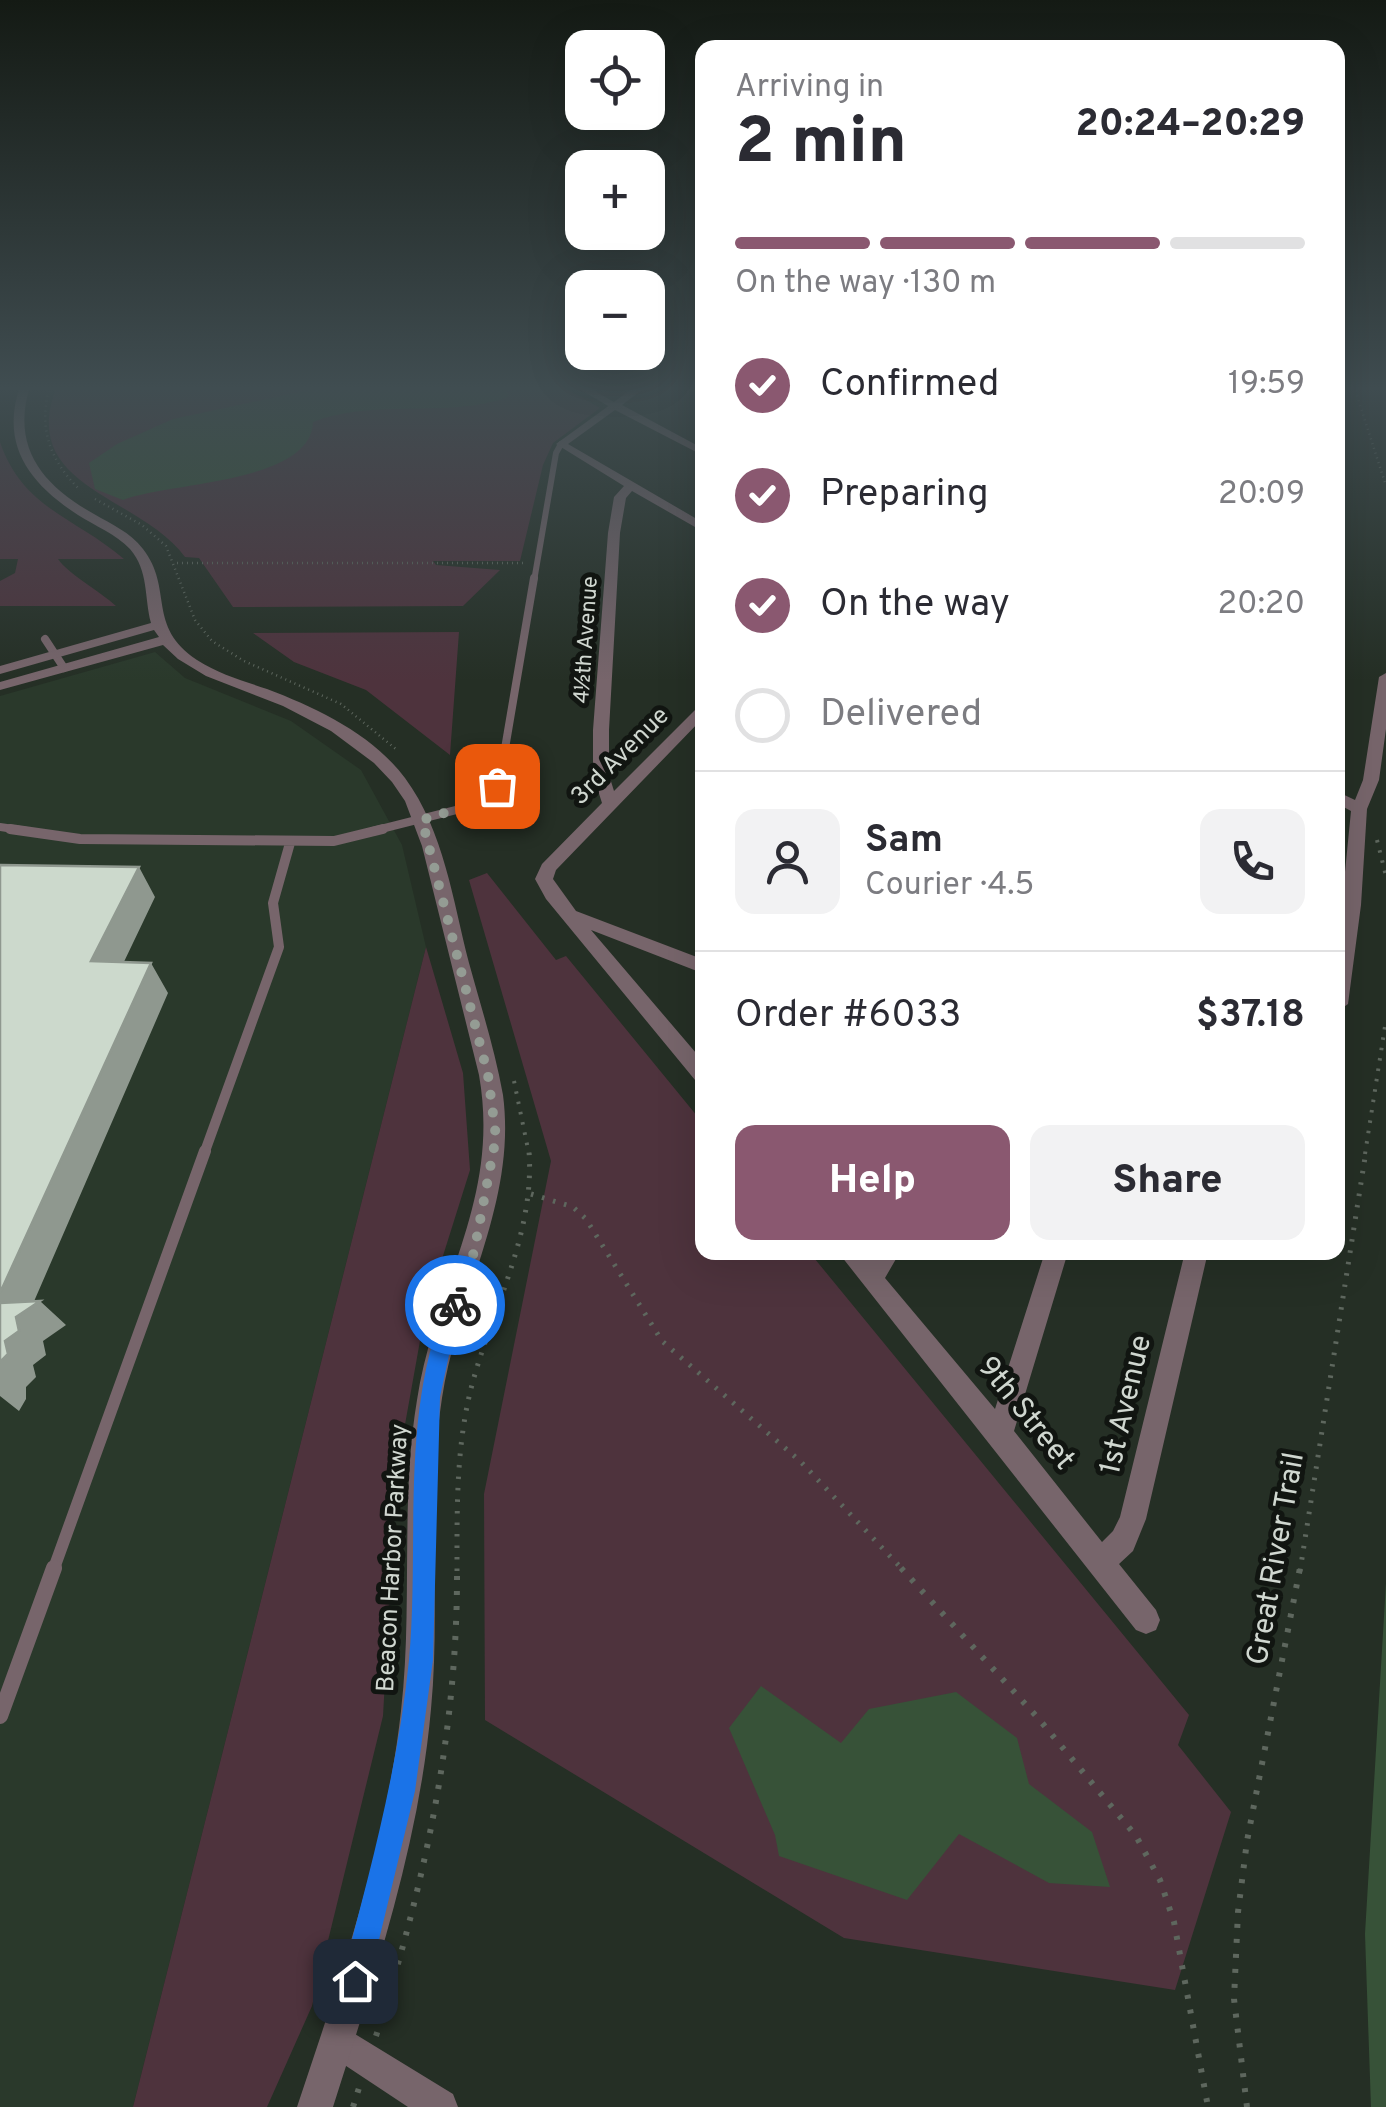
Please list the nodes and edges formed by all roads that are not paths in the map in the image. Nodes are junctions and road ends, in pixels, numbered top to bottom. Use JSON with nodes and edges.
{"nodes":[{"id":1,"x":44,"y":484,"type":"edge"},
{"id":2,"x":553,"y":484,"type":"edge"},
{"id":3,"x":631,"y":484,"type":"joint"},
{"id":4,"x":695,"y":508,"type":"edge"},
{"id":5,"x":684,"y":514,"type":"junction"},
{"id":6,"x":695,"y":522,"type":"edge"},
{"id":7,"x":160,"y":633,"type":"junction"},
{"id":8,"x":45,"y":639,"type":"dead end"},
{"id":9,"x":60,"y":661,"type":"junction"},
{"id":10,"x":0,"y":670,"type":"edge"},
{"id":11,"x":1386,"y":677,"type":"edge"},
{"id":12,"x":0,"y":686,"type":"edge"},
{"id":13,"x":695,"y":719,"type":"edge"},
{"id":14,"x":1345,"y":801,"type":"edge"},
{"id":15,"x":610,"y":802,"type":"junction"},
{"id":16,"x":1359,"y":808,"type":"junction"},
{"id":17,"x":422,"y":820,"type":"junction"},
{"id":18,"x":0,"y":826,"type":"edge"},
{"id":19,"x":290,"y":843,"type":"junction"},
{"id":20,"x":571,"y":914,"type":"junction"},
{"id":21,"x":1345,"y":954,"type":"edge"},
{"id":22,"x":695,"y":963,"type":"edge"},
{"id":23,"x":695,"y":1065,"type":"edge"},
{"id":24,"x":856,"y":1260,"type":"edge"},
{"id":25,"x":884,"y":1260,"type":"edge"},
{"id":26,"x":1054,"y":1260,"type":"edge"},
{"id":27,"x":1194,"y":1260,"type":"edge"},
{"id":28,"x":871,"y":1279,"type":"junction"},
{"id":29,"x":1000,"y":1434,"type":"junction"},
{"id":30,"x":1101,"y":1562,"type":"junction"},
{"id":31,"x":1146,"y":1620,"type":"dead end"},
{"id":32,"x":0,"y":1716,"type":"edge"},
{"id":33,"x":337,"y":2040,"type":"junction"},
{"id":34,"x":315,"y":2107,"type":"edge"},
{"id":35,"x":440,"y":2107,"type":"edge"}],
"edges":[{"from":1,"to":7,"type":"street"},
{"from":2,"to":17,"type":"lane"},
{"from":3,"to":5,"type":"street"},
{"from":3,"to":15,"type":"street","name":"4½th Avenue"},
{"from":4,"to":5,"type":"street"},
{"from":5,"to":6,"type":"street"},
{"from":7,"to":9,"type":"street"},
{"from":7,"to":17,"type":"street","name":"Beacon Harbor Parkway"},
{"from":8,"to":9,"type":"lane"},
{"from":9,"to":10,"type":"street"},
{"from":9,"to":12,"type":"street"},
{"from":11,"to":16,"type":"street"},
{"from":13,"to":15,"type":"street","name":"3rd Avenue"},
{"from":14,"to":16,"type":"street"},
{"from":15,"to":20,"type":"street","name":"3rd Avenue"},
{"from":16,"to":21,"type":"street"},
{"from":17,"to":19,"type":"lane"},
{"from":17,"to":33,"type":"street","name":"Beacon Harbor Parkway"},
{"from":18,"to":19,"type":"lane"},
{"from":19,"to":32,"type":"lane"},
{"from":20,"to":22,"type":"street"},
{"from":20,"to":23,"type":"street"},
{"from":24,"to":28,"type":"street","name":"9th Street"},
{"from":25,"to":28,"type":"street"},
{"from":26,"to":29,"type":"street"},
{"from":27,"to":30,"type":"street","name":"1st Avenue"},
{"from":28,"to":29,"type":"street","name":"9th Street"},
{"from":29,"to":30,"type":"street","name":"9th Street"},
{"from":30,"to":31,"type":"street","name":"9th Street"},
{"from":33,"to":34,"type":"street","name":"Beacon Harbor Parkway"},
{"from":33,"to":35,"type":"street"}]}
